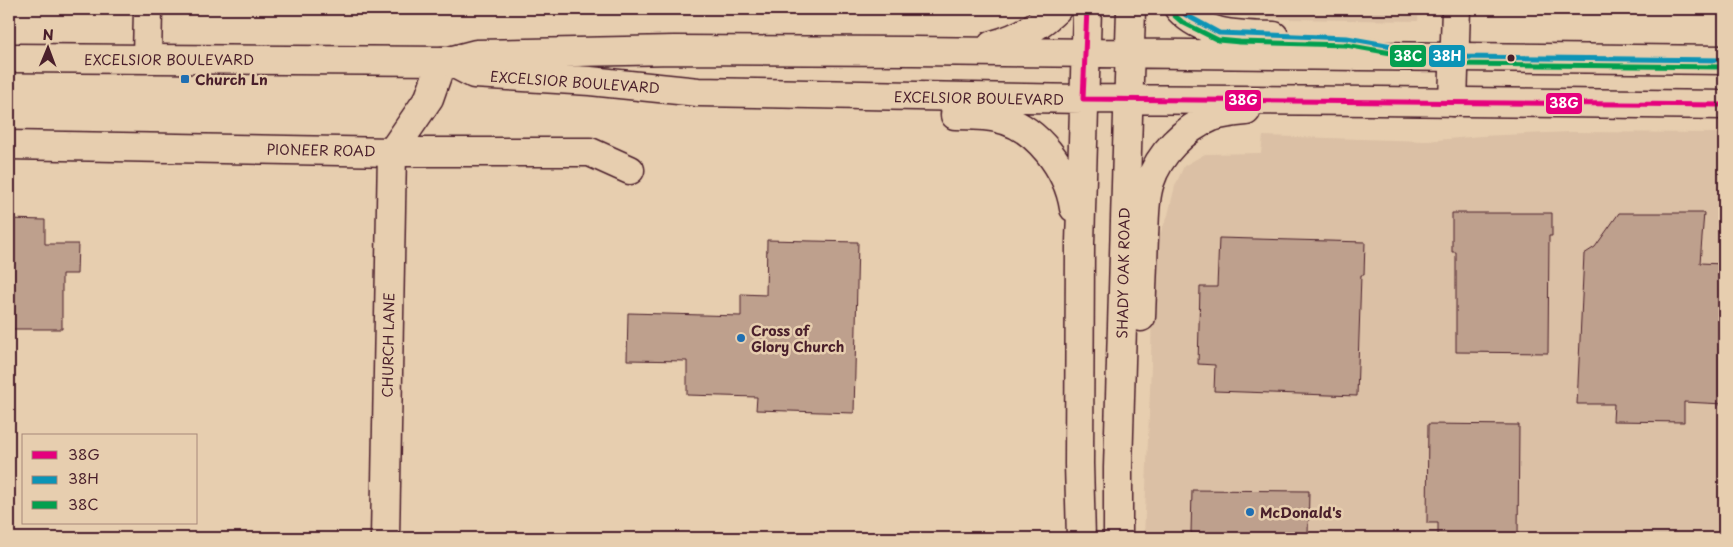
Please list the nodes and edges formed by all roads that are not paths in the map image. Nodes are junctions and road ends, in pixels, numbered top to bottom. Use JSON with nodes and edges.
{"nodes":[{"id":1,"x":148,"y":9,"type":"edge"},
{"id":2,"x":1057,"y":9,"type":"edge"},
{"id":3,"x":1086,"y":9,"type":"edge"},
{"id":4,"x":1131,"y":9,"type":"edge"},
{"id":5,"x":1179,"y":9,"type":"edge"},
{"id":6,"x":1456,"y":9,"type":"edge"},
{"id":7,"x":958,"y":51,"type":"junction"},
{"id":8,"x":1086,"y":52,"type":"junction"},
{"id":9,"x":1129,"y":53,"type":"junction"},
{"id":10,"x":1454,"y":57,"type":"junction"},
{"id":11,"x":9,"y":58,"type":"edge"},
{"id":12,"x":147,"y":58,"type":"junction"},
{"id":13,"x":1724,"y":60,"type":"edge"},
{"id":14,"x":445,"y":61,"type":"junction"},
{"id":15,"x":698,"y":92,"type":"junction"},
{"id":16,"x":1083,"y":99,"type":"junction"},
{"id":17,"x":1127,"y":99,"type":"junction"},
{"id":18,"x":1378,"y":100,"type":"junction"},
{"id":19,"x":1453,"y":102,"type":"junction"},
{"id":20,"x":1724,"y":105,"type":"edge"},
{"id":21,"x":9,"y":144,"type":"edge"},
{"id":22,"x":392,"y":152,"type":"junction"},
{"id":23,"x":630,"y":170,"type":"dead end"},
{"id":24,"x":1080,"y":243,"type":"junction"},
{"id":25,"x":1120,"y":402,"type":"junction"},
{"id":26,"x":384,"y":538,"type":"edge"},
{"id":27,"x":1081,"y":538,"type":"edge"},
{"id":28,"x":1118,"y":538,"type":"edge"}],
"edges":[{"from":1,"to":12,"type":"main road"},
{"from":2,"to":7,"type":"main road"},
{"from":3,"to":8,"type":"main road"},
{"from":4,"to":9,"type":"main road","name":"SHADY OAK ROAD"},
{"from":5,"to":10,"type":"main road"},
{"from":6,"to":10,"type":"main road"},
{"from":7,"to":8,"type":"main road","name":"EXCELSIOR BOULEVARD"},
{"from":7,"to":14,"type":"main road","name":"EXCELSIOR BOULEVARD"},
{"from":8,"to":9,"type":"main road","name":"EXCELSIOR BOULEVARD"},
{"from":8,"to":16,"type":"main road"},
{"from":9,"to":10,"type":"main road","name":"EXCELSIOR BOULEVARD"},
{"from":9,"to":17,"type":"main road","name":"SHADY OAK ROAD"},
{"from":10,"to":13,"type":"main road","name":"EXCELSIOR BOULEVARD"},
{"from":10,"to":19,"type":"main road"},
{"from":11,"to":12,"type":"main road","name":"EXCELSIOR BOULEVARD"},
{"from":12,"to":14,"type":"main road","name":"EXCELSIOR BOULEVARD"},
{"from":14,"to":15,"type":"main road","name":"EXCELSIOR BOULEVARD"},
{"from":14,"to":22,"type":"main road"},
{"from":15,"to":16,"type":"main road","name":"EXCELSIOR BOULEVARD"},
{"from":15,"to":24,"type":"main road"},
{"from":16,"to":17,"type":"main road","name":"EXCELSIOR BOULEVARD"},
{"from":16,"to":24,"type":"main road"},
{"from":17,"to":18,"type":"main road","name":"EXCELSIOR BOULEVARD"},
{"from":17,"to":25,"type":"main road","name":"SHADY OAK ROAD"},
{"from":18,"to":19,"type":"main road","name":"EXCELSIOR BOULEVARD"},
{"from":18,"to":25,"type":"main road"},
{"from":19,"to":20,"type":"main road","name":"EXCELSIOR BOULEVARD"},
{"from":21,"to":22,"type":"main road","name":"PIONEER ROAD"},
{"from":22,"to":23,"type":"main road","name":"PIONEER ROAD"},
{"from":22,"to":26,"type":"main road","name":"CHURCH LANE"},
{"from":24,"to":27,"type":"main road"},
{"from":25,"to":28,"type":"main road","name":"SHADY OAK ROAD"}]}
